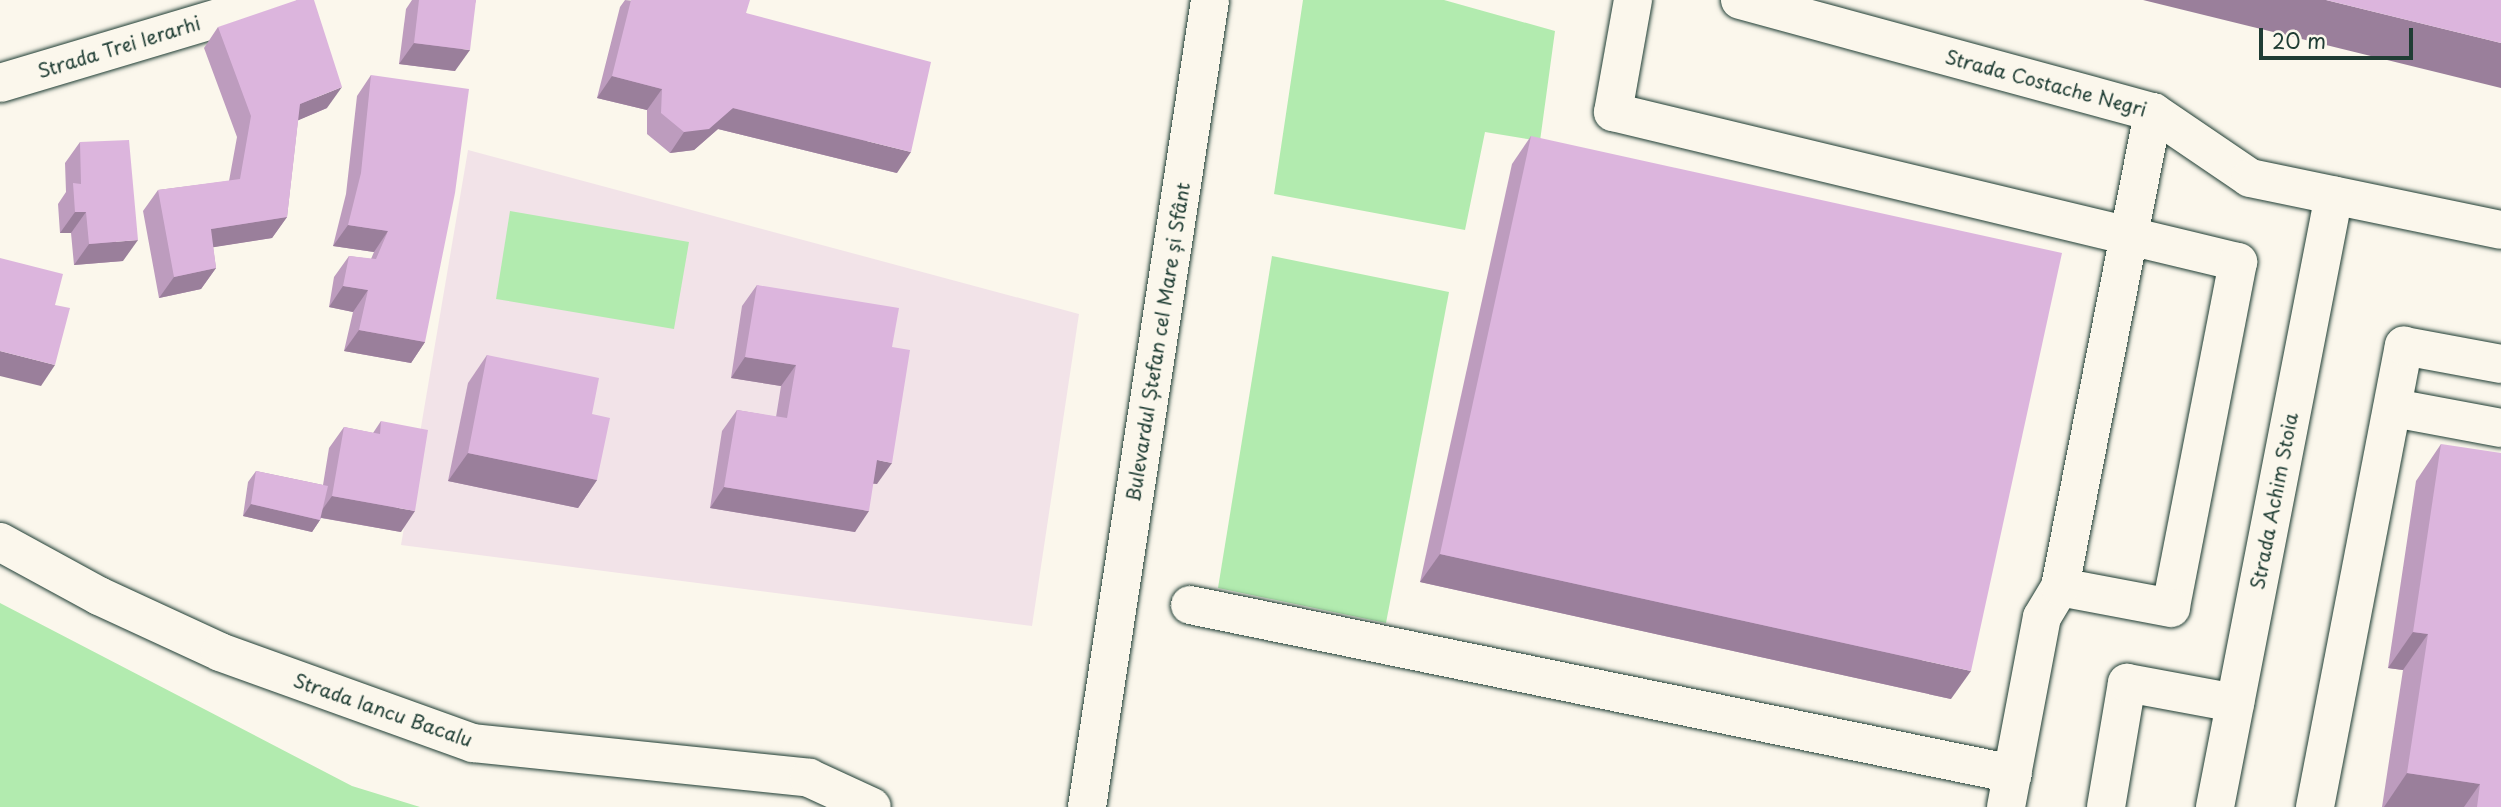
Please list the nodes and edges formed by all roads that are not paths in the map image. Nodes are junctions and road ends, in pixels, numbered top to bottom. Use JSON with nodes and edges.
{"nodes":[{"id":1,"x":278,"y":0,"type":"edge"},
{"id":2,"x":1210,"y":0,"type":"edge"},
{"id":3,"x":1633,"y":0,"type":"edge"},
{"id":4,"x":1740,"y":0,"type":"edge"},
{"id":5,"x":0,"y":83,"type":"edge"},
{"id":6,"x":2153,"y":112,"type":"junction"},
{"id":7,"x":2334,"y":195,"type":"junction"},
{"id":8,"x":2501,"y":230,"type":"edge"},
{"id":9,"x":2126,"y":238,"type":"junction"},
{"id":10,"x":2501,"y":364,"type":"edge"},
{"id":11,"x":2395,"y":408,"type":"junction"},
{"id":12,"x":2501,"y":428,"type":"edge"},
{"id":13,"x":0,"y":542,"type":"edge"},
{"id":14,"x":2060,"y":587,"type":"junction"},
{"id":15,"x":1189,"y":605,"type":"dead end"},
{"id":16,"x":2235,"y":703,"type":"junction"},
{"id":17,"x":2009,"y":791,"type":"edge"},
{"id":18,"x":872,"y":807,"type":"edge"},
{"id":19,"x":1087,"y":807,"type":"edge"},
{"id":20,"x":2106,"y":807,"type":"edge"},
{"id":21,"x":2215,"y":807,"type":"edge"},
{"id":22,"x":2315,"y":807,"type":"edge"}],
"edges":[{"from":1,"to":5,"type":"street","name":"Strada Trei Ierarhi"},
{"from":2,"to":19,"type":"street","name":"Bulevardul Ștefan cel Mare și Sfânt"},
{"from":3,"to":9,"type":"street"},
{"from":4,"to":6,"type":"street","name":"Strada Costache Negri"},
{"from":6,"to":7,"type":"street","name":"Strada Costache Negri"},
{"from":6,"to":9,"type":"street"},
{"from":7,"to":8,"type":"street","name":"Strada Costache Negri"},
{"from":7,"to":16,"type":"street","name":"Strada Achim Stoia"},
{"from":9,"to":14,"type":"street"},
{"from":9,"to":14,"type":"street"},
{"from":10,"to":11,"type":"street"},
{"from":11,"to":12,"type":"street"},
{"from":11,"to":22,"type":"street"},
{"from":13,"to":18,"type":"street","name":"Strada Iancu Bacalu"},
{"from":14,"to":17,"type":"street"},
{"from":15,"to":17,"type":"street"},
{"from":16,"to":20,"type":"street"},
{"from":16,"to":21,"type":"street","name":"Strada Achim Stoia"}]}
